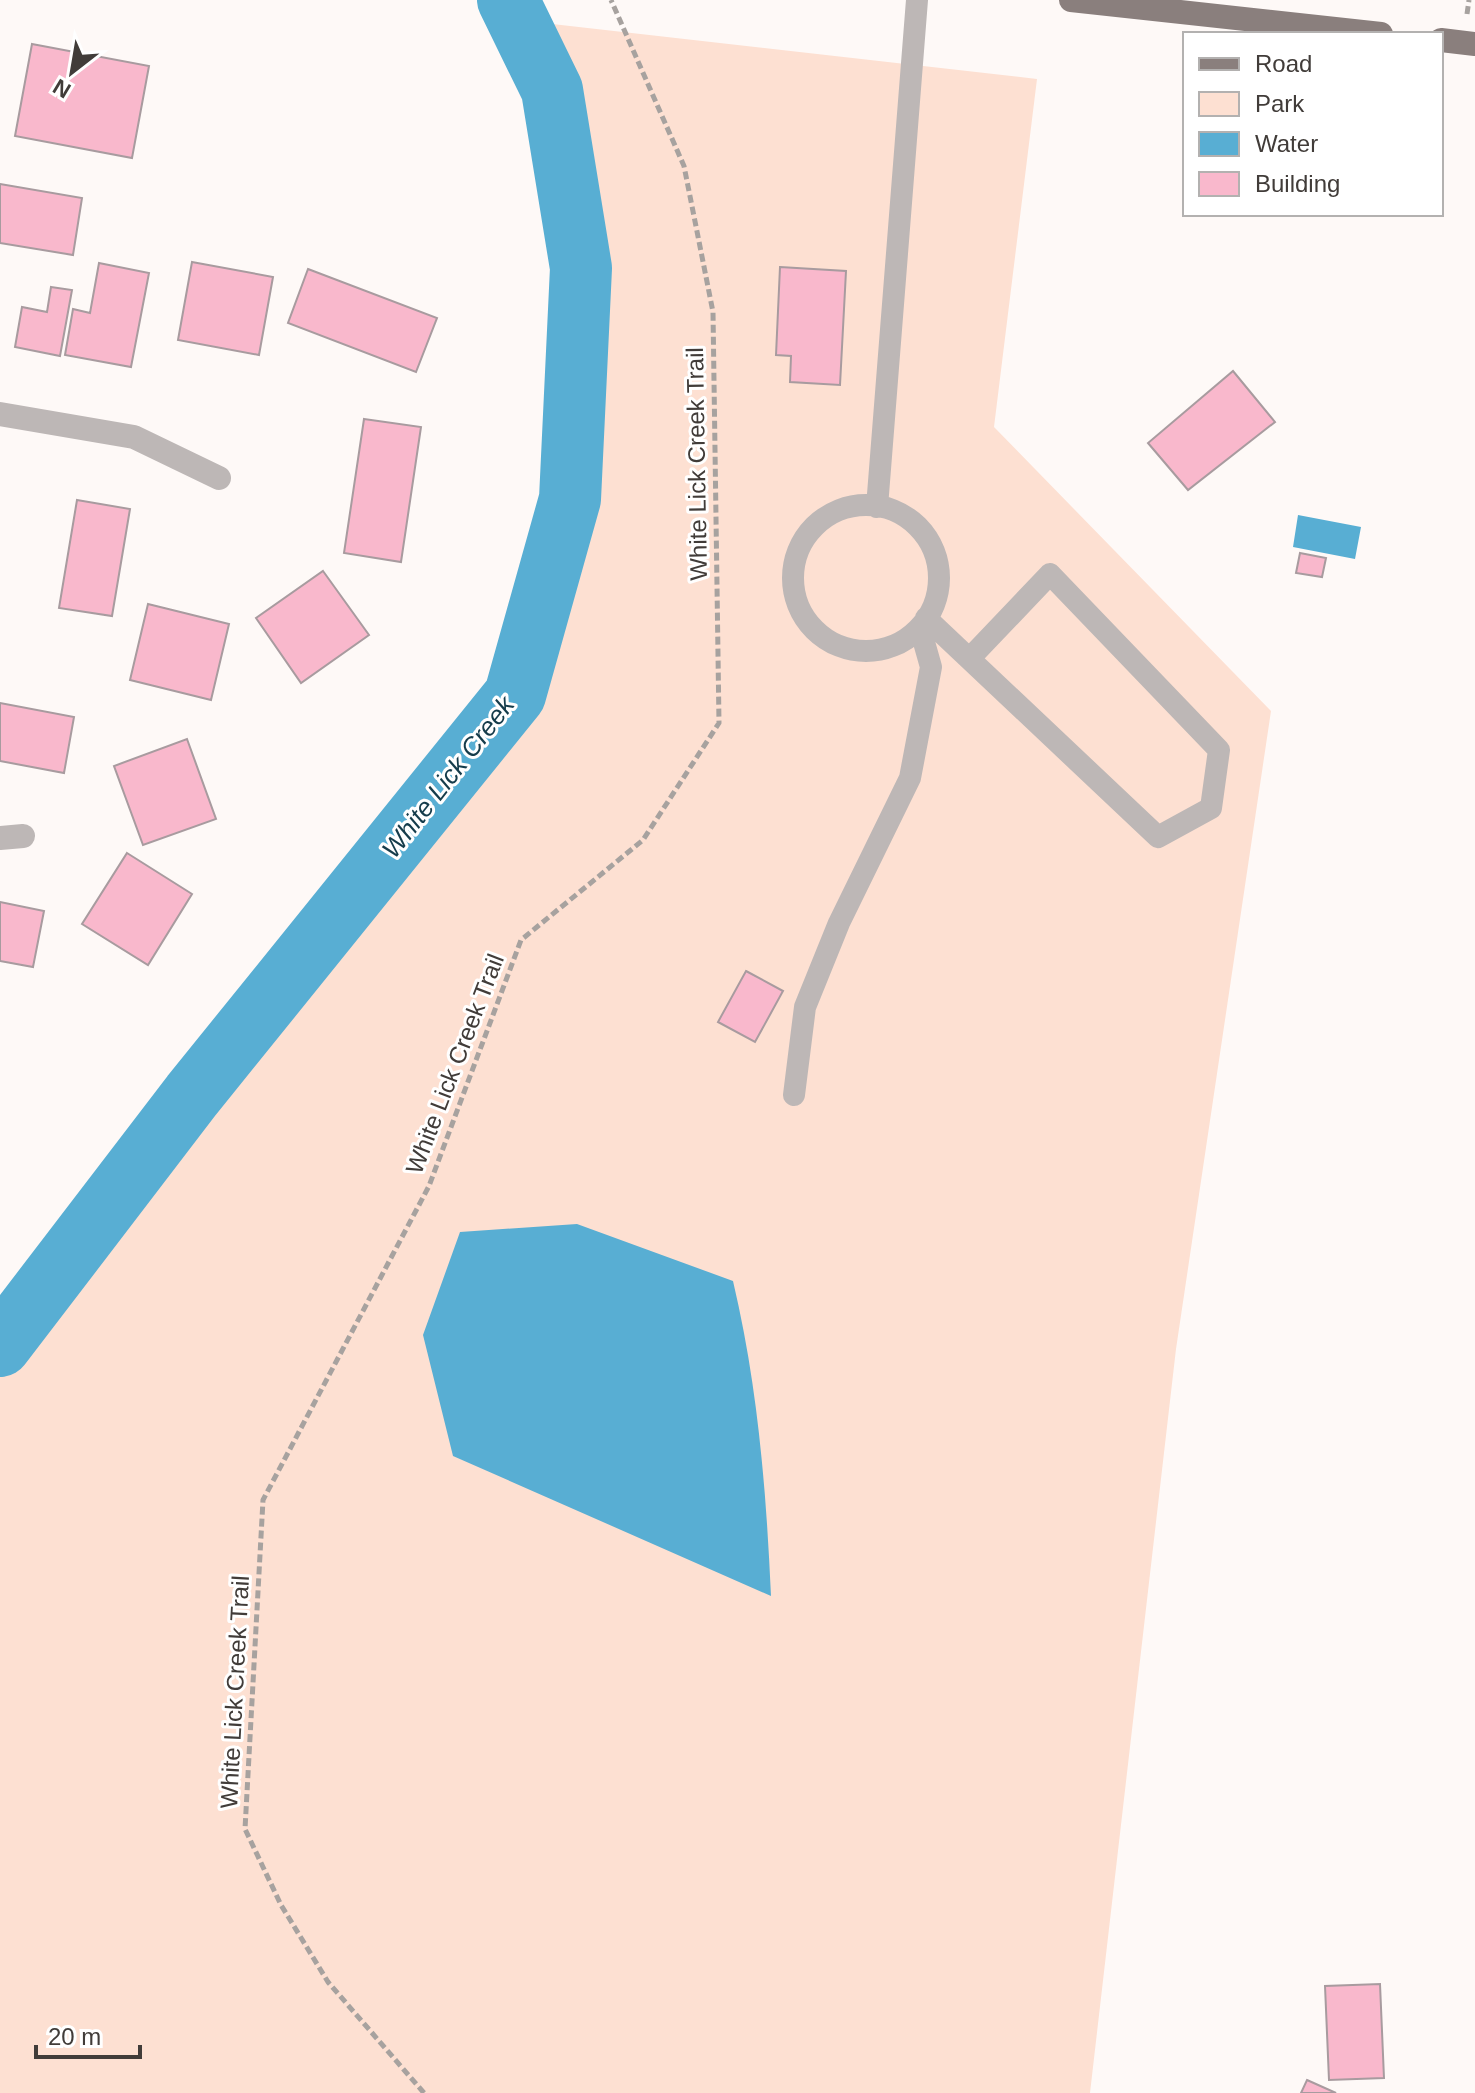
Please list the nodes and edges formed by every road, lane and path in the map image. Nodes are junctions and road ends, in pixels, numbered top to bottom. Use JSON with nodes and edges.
{"nodes":[{"id":1,"x":611,"y":0,"type":"edge"},
{"id":2,"x":917,"y":0,"type":"edge"},
{"id":3,"x":1071,"y":0,"type":"edge"},
{"id":4,"x":1363,"y":32,"type":"edge"},
{"id":5,"x":1443,"y":40,"type":"edge"},
{"id":6,"x":1475,"y":44,"type":"edge"},
{"id":7,"x":0,"y":414,"type":"edge"},
{"id":8,"x":219,"y":478,"type":"dead end"},
{"id":9,"x":877,"y":507,"type":"junction"},
{"id":10,"x":923,"y":623,"type":"junction"},
{"id":11,"x":970,"y":658,"type":"junction"},
{"id":12,"x":794,"y":1095,"type":"dead end"},
{"id":13,"x":424,"y":2093,"type":"edge"}],
"edges":[{"from":1,"to":13,"type":"path","name":"White Lick Creek Trail"},
{"from":2,"to":9,"type":"lane"},
{"from":3,"to":4,"type":"main road"},
{"from":5,"to":6,"type":"main road"},
{"from":7,"to":8,"type":"street"},
{"from":9,"to":10,"type":"lane"},
{"from":9,"to":10,"type":"lane"},
{"from":10,"to":11,"type":"lane"},
{"from":10,"to":12,"type":"lane"},
{"from":11,"to":11,"type":"lane"}]}
